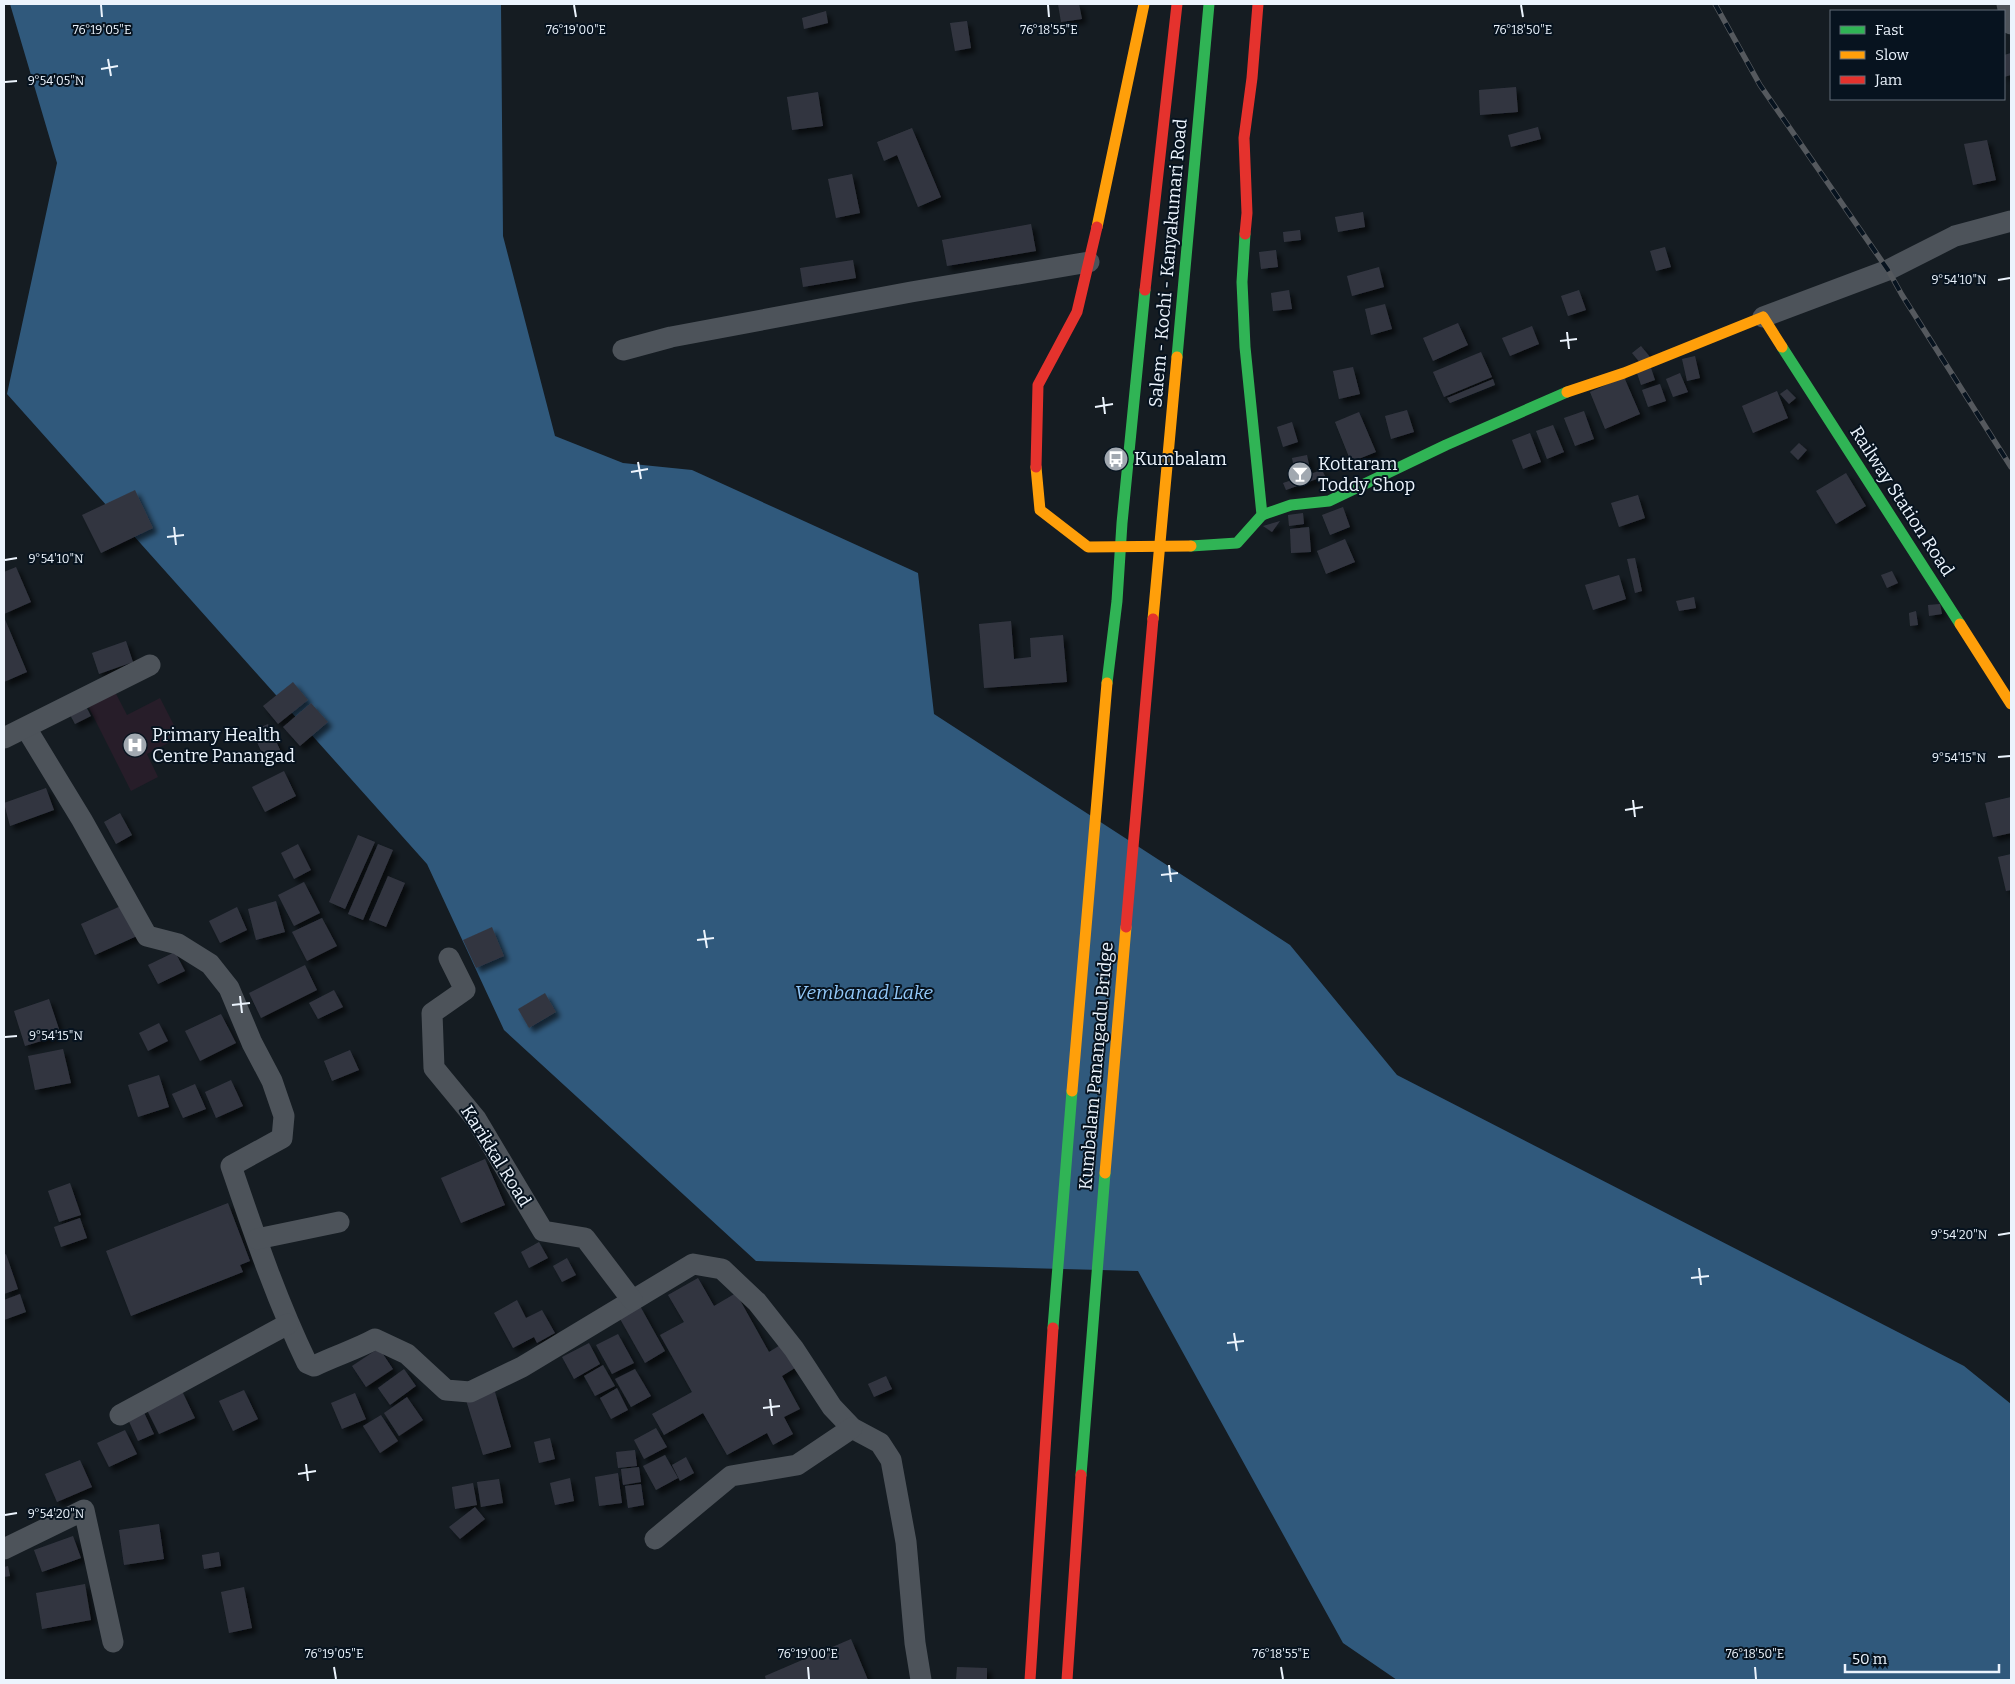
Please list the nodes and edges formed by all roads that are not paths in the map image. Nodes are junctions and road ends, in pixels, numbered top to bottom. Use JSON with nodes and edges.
{"nodes":[{"id":1,"x":1144,"y":4,"type":"edge"},
{"id":2,"x":1177,"y":4,"type":"edge"},
{"id":3,"x":1209,"y":4,"type":"edge"},
{"id":4,"x":1258,"y":4,"type":"edge"},
{"id":5,"x":2007,"y":4,"type":"edge"},
{"id":6,"x":2011,"y":24,"type":"edge"},
{"id":7,"x":2011,"y":221,"type":"edge"},
{"id":8,"x":1089,"y":262,"type":"junction"},
{"id":9,"x":1763,"y":317,"type":"junction"},
{"id":10,"x":623,"y":350,"type":"dead end"},
{"id":11,"x":1262,"y":515,"type":"junction"},
{"id":12,"x":150,"y":665,"type":"dead end"},
{"id":13,"x":2011,"y":704,"type":"edge"},
{"id":14,"x":1143,"y":716,"type":"joint"},
{"id":15,"x":1103,"y":717,"type":"joint"},
{"id":16,"x":26,"y":728,"type":"junction"},
{"id":17,"x":4,"y":738,"type":"edge"},
{"id":18,"x":449,"y":958,"type":"dead end"},
{"id":19,"x":339,"y":1222,"type":"dead end"},
{"id":20,"x":257,"y":1239,"type":"junction"},
{"id":21,"x":632,"y":1300,"type":"junction"},
{"id":22,"x":288,"y":1324,"type":"junction"},
{"id":23,"x":120,"y":1415,"type":"dead end"},
{"id":24,"x":852,"y":1428,"type":"junction"},
{"id":25,"x":655,"y":1539,"type":"dead end"},
{"id":26,"x":4,"y":1549,"type":"edge"},
{"id":27,"x":113,"y":1642,"type":"dead end"},
{"id":28,"x":921,"y":1680,"type":"edge"},
{"id":29,"x":1030,"y":1680,"type":"edge"},
{"id":30,"x":1067,"y":1680,"type":"edge"}],
"edges":[{"from":1,"to":8,"type":"main road"},
{"from":2,"to":15,"type":"main road","name":"Salem - Kochi - Kanyakumari Road"},
{"from":3,"to":14,"type":"main road","name":"Salem - Kochi - Kanyakumari Road"},
{"from":4,"to":11,"type":"main road"},
{"from":5,"to":6,"type":"street"},
{"from":7,"to":9,"type":"street"},
{"from":8,"to":10,"type":"street"},
{"from":8,"to":11,"type":"main road"},
{"from":9,"to":11,"type":"main road"},
{"from":9,"to":13,"type":"main road","name":"Railway Station Road"},
{"from":12,"to":16,"type":"street"},
{"from":14,"to":30,"type":"main road","name":"Kumbalam Panangadu Bridge"},
{"from":15,"to":29,"type":"main road","name":"Kumbalam Panangadu Bridge"},
{"from":16,"to":17,"type":"street"},
{"from":16,"to":20,"type":"street"},
{"from":18,"to":21,"type":"street","name":"Karikkal Road"},
{"from":19,"to":20,"type":"street"},
{"from":20,"to":22,"type":"street"},
{"from":21,"to":22,"type":"street"},
{"from":21,"to":24,"type":"street"},
{"from":22,"to":23,"type":"street"},
{"from":24,"to":25,"type":"street"},
{"from":24,"to":28,"type":"street"},
{"from":26,"to":27,"type":"street"}]}
